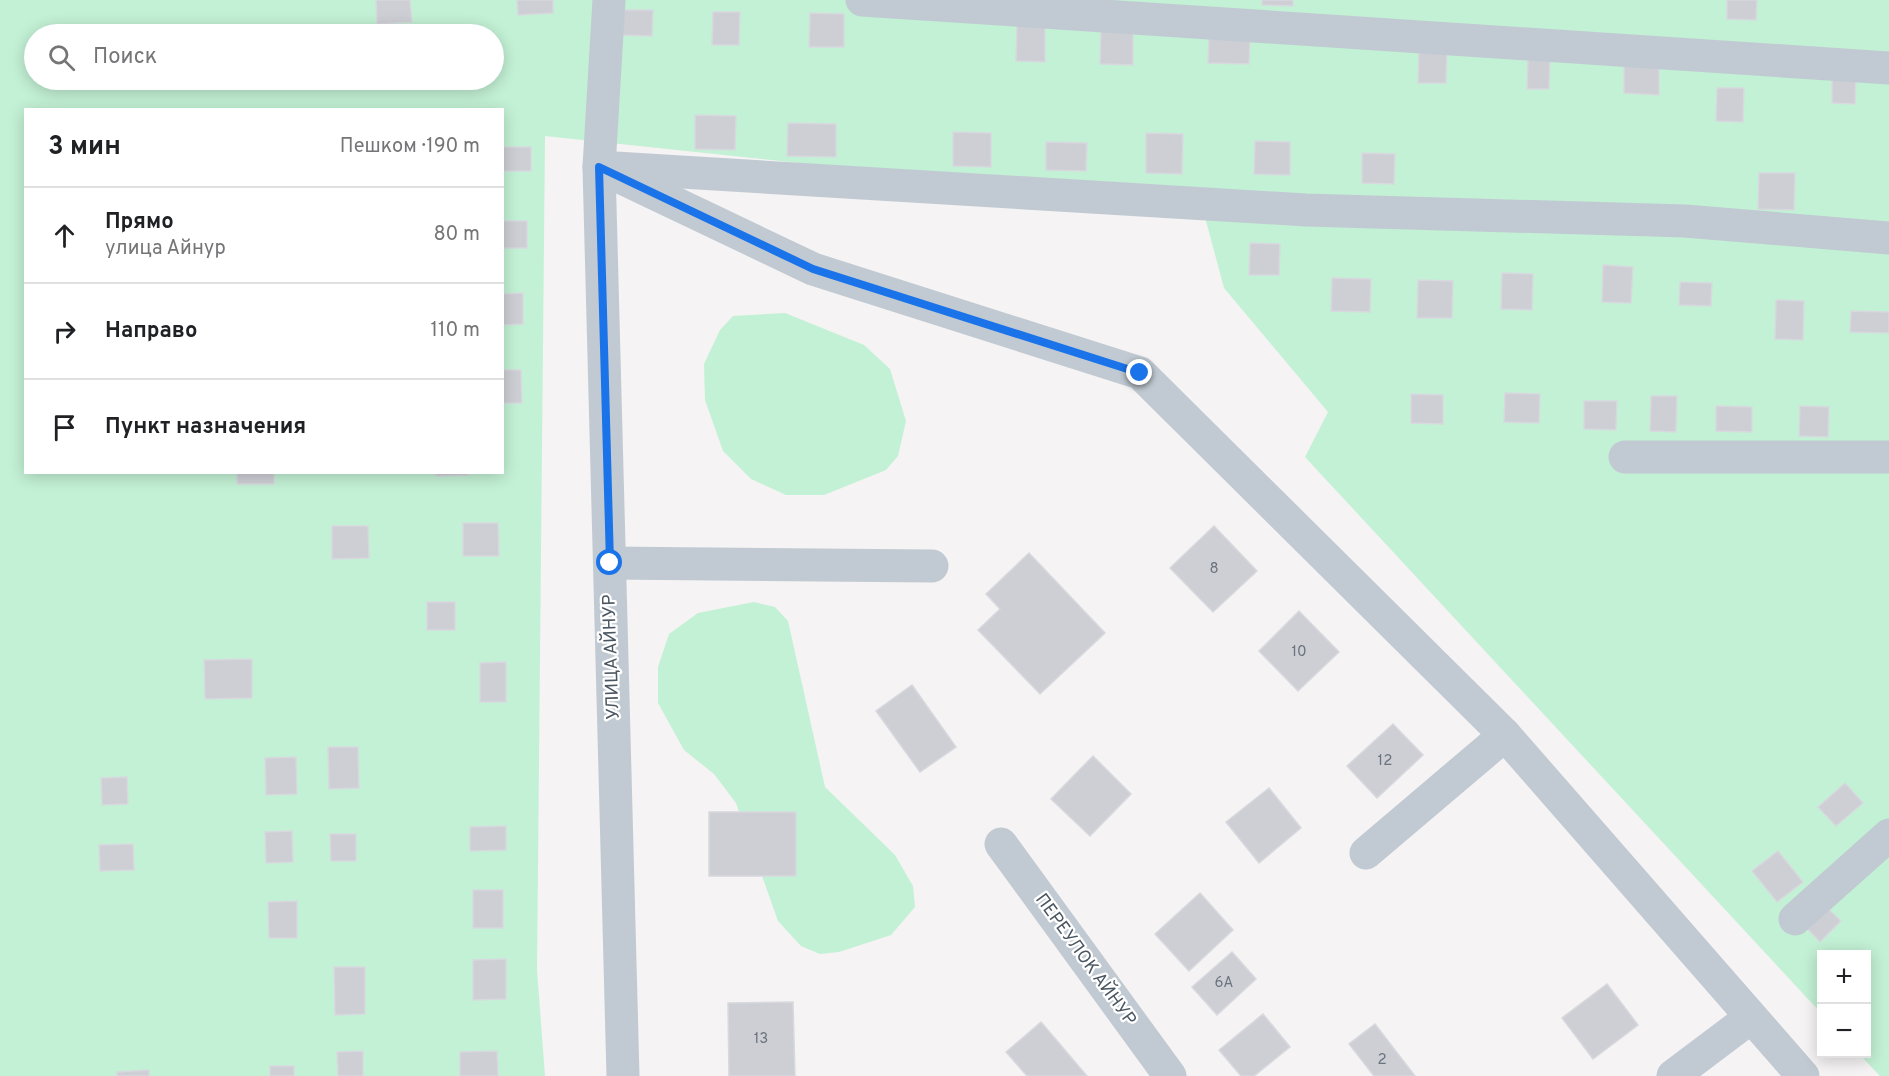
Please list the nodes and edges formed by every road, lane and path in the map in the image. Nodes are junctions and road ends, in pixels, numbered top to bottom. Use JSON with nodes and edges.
{"nodes":[{"id":1,"x":609,"y":0,"type":"edge"},
{"id":2,"x":862,"y":0,"type":"edge"},
{"id":3,"x":1889,"y":68,"type":"edge"},
{"id":4,"x":599,"y":167,"type":"junction"},
{"id":5,"x":1889,"y":238,"type":"edge"},
{"id":6,"x":1625,"y":457,"type":"dead end"},
{"id":7,"x":1889,"y":457,"type":"edge"},
{"id":8,"x":610,"y":563,"type":"junction"},
{"id":9,"x":932,"y":566,"type":"dead end"},
{"id":10,"x":1505,"y":735,"type":"junction"},
{"id":11,"x":1889,"y":836,"type":"edge"},
{"id":12,"x":1001,"y":844,"type":"dead end"},
{"id":13,"x":1366,"y":853,"type":"dead end"},
{"id":14,"x":1795,"y":920,"type":"dead end"},
{"id":15,"x":1750,"y":1018,"type":"junction"},
{"id":16,"x":623,"y":1076,"type":"edge"},
{"id":17,"x":1170,"y":1076,"type":"edge"},
{"id":18,"x":1673,"y":1076,"type":"edge"},
{"id":19,"x":1803,"y":1076,"type":"edge"}],
"edges":[{"from":1,"to":4,"type":"street","name":"УЛИЦА АЙНУР"},
{"from":2,"to":3,"type":"street"},
{"from":4,"to":5,"type":"street"},
{"from":4,"to":8,"type":"street","name":"УЛИЦА АЙНУР"},
{"from":4,"to":10,"type":"street"},
{"from":6,"to":7,"type":"street"},
{"from":8,"to":9,"type":"street"},
{"from":8,"to":16,"type":"street","name":"УЛИЦА АЙНУР"},
{"from":10,"to":13,"type":"street"},
{"from":10,"to":15,"type":"street"},
{"from":11,"to":14,"type":"street"},
{"from":12,"to":17,"type":"street","name":"ПЕРЕУЛОК АЙНУР"},
{"from":15,"to":18,"type":"street"},
{"from":15,"to":19,"type":"street"}]}
